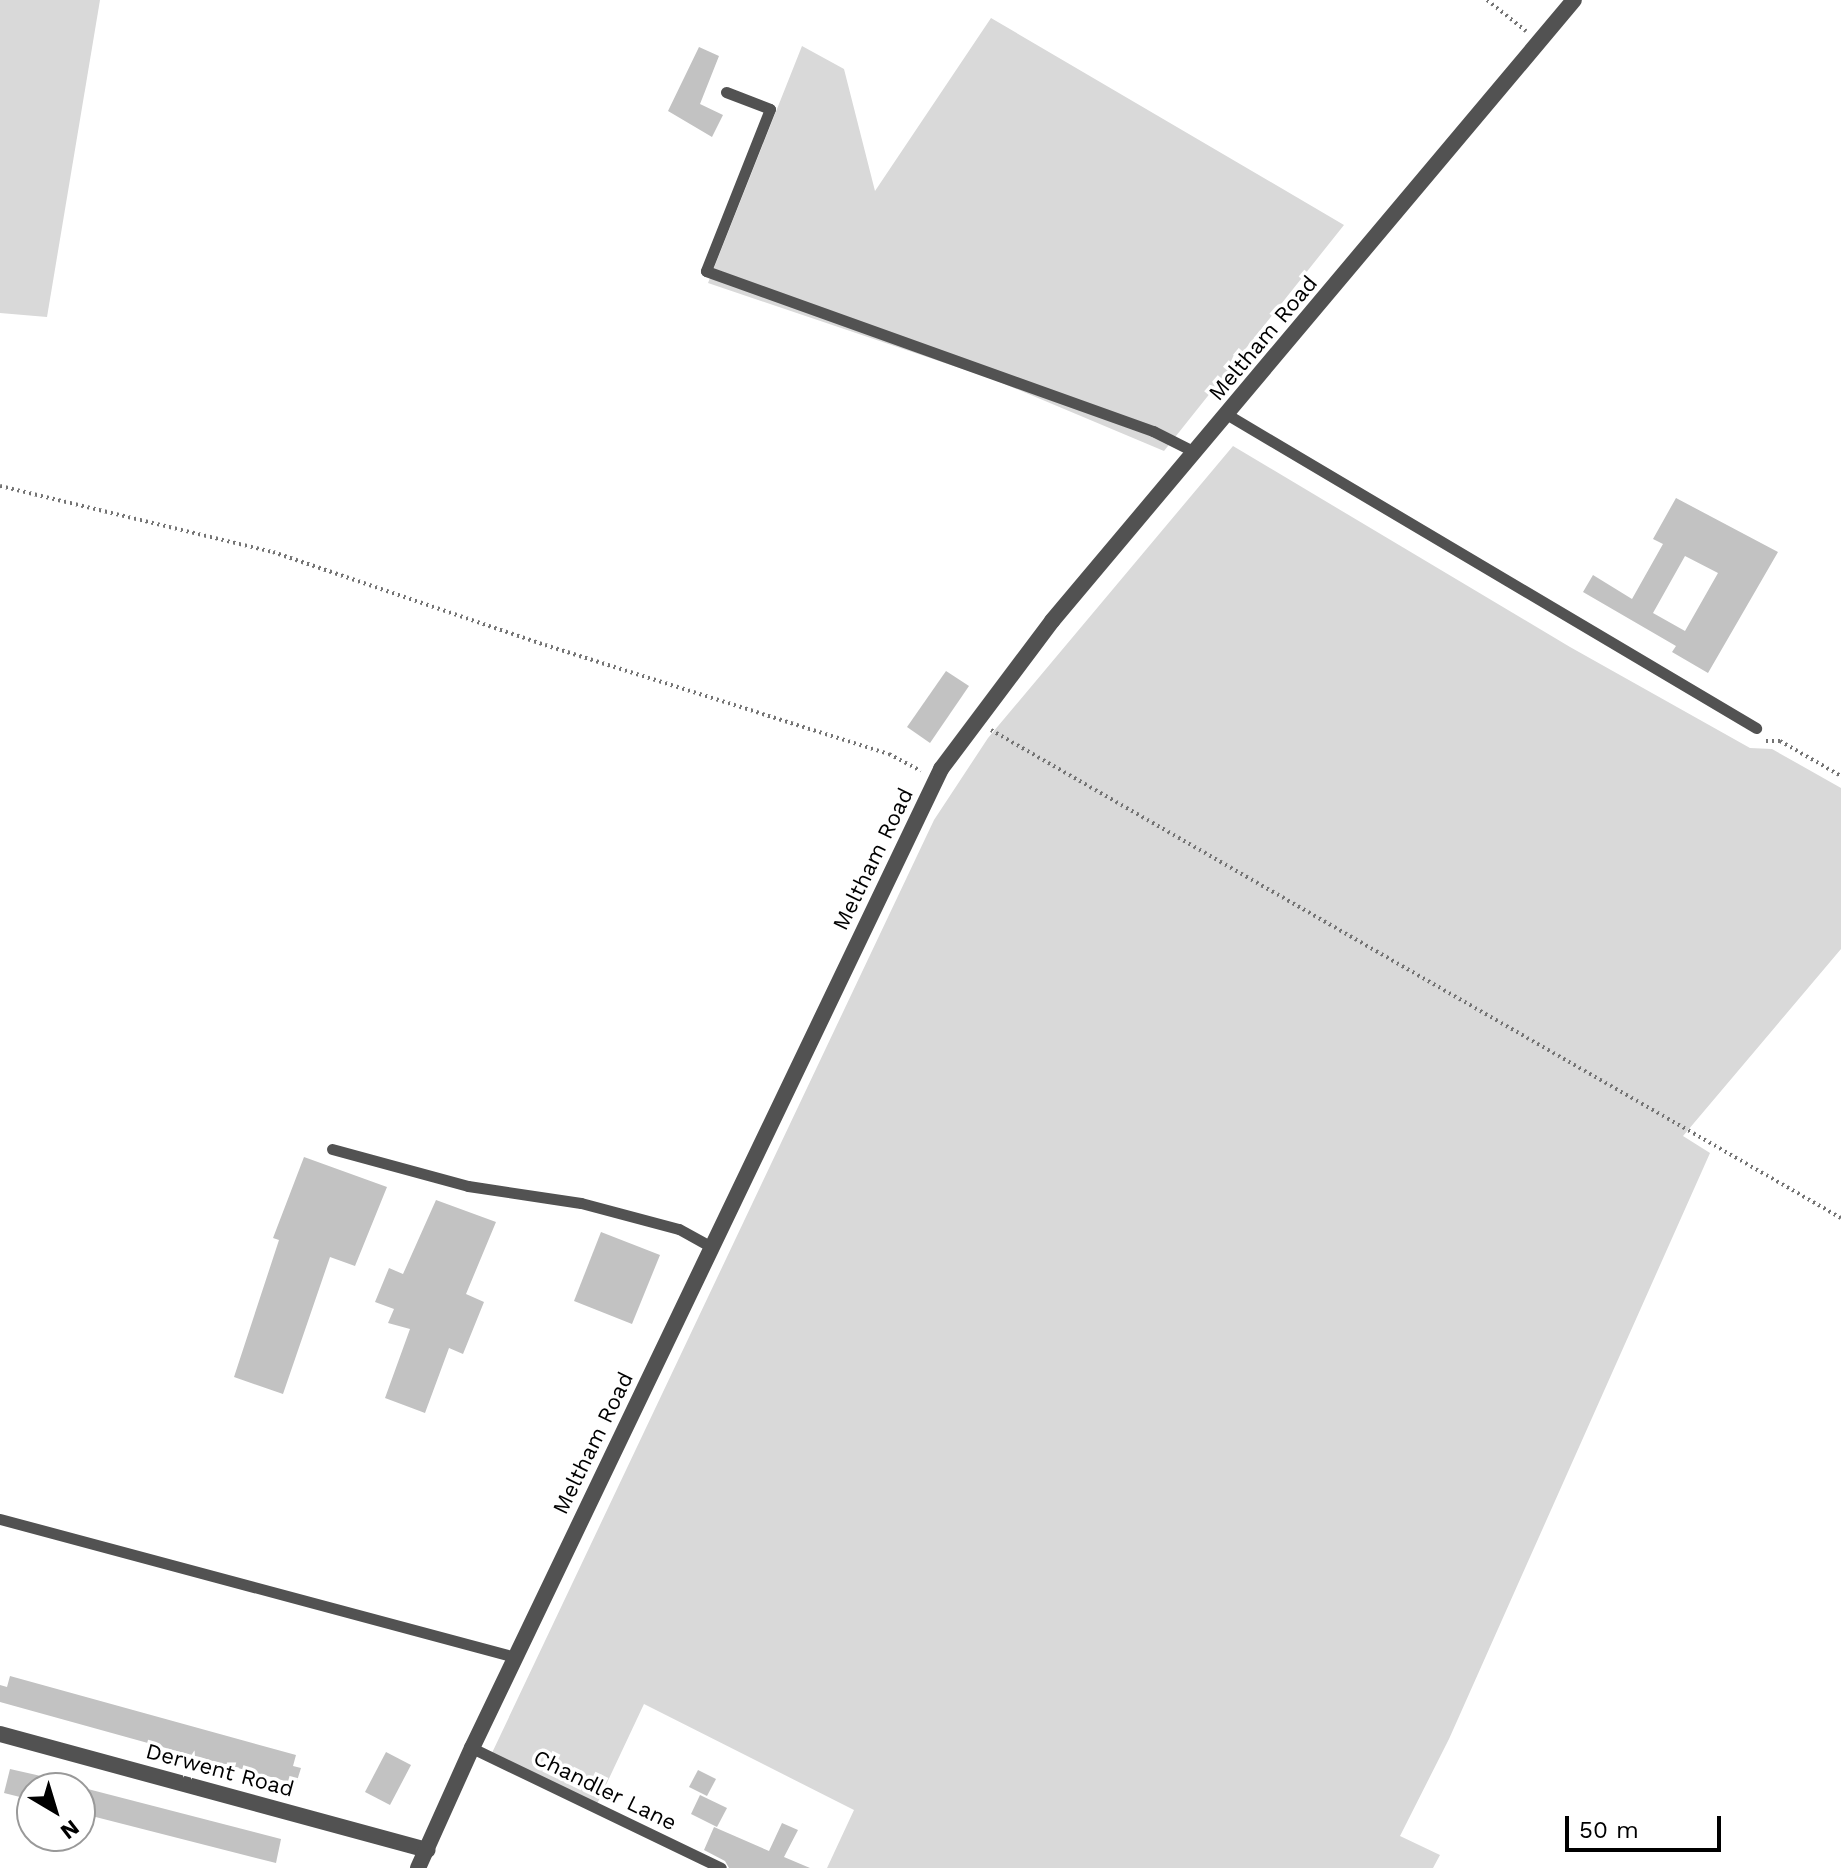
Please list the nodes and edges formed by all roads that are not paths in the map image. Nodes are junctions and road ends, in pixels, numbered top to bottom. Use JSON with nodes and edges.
{"nodes":[{"id":1,"x":1574,"y":0,"type":"edge"},
{"id":2,"x":726,"y":92,"type":"dead end"},
{"id":3,"x":1228,"y":415,"type":"junction"},
{"id":4,"x":1195,"y":452,"type":"junction"},
{"id":5,"x":1756,"y":728,"type":"dead end"},
{"id":6,"x":332,"y":1149,"type":"dead end"},
{"id":7,"x":712,"y":1247,"type":"junction"},
{"id":8,"x":0,"y":1519,"type":"edge"},
{"id":9,"x":515,"y":1657,"type":"junction"},
{"id":10,"x":0,"y":1734,"type":"edge"},
{"id":11,"x":472,"y":1748,"type":"junction"},
{"id":12,"x":428,"y":1850,"type":"junction"},
{"id":13,"x":418,"y":1868,"type":"edge"},
{"id":14,"x":721,"y":1868,"type":"edge"}],
"edges":[{"from":1,"to":3,"type":"street","name":"Meltham Road"},
{"from":2,"to":4,"type":"lane"},
{"from":3,"to":4,"type":"street","name":"Meltham Road"},
{"from":3,"to":5,"type":"lane"},
{"from":4,"to":7,"type":"street","name":"Meltham Road"},
{"from":6,"to":7,"type":"lane"},
{"from":7,"to":9,"type":"street","name":"Meltham Road"},
{"from":8,"to":9,"type":"lane"},
{"from":9,"to":11,"type":"street","name":"Meltham Road"},
{"from":10,"to":12,"type":"street","name":"Derwent Road"},
{"from":11,"to":12,"type":"street","name":"Meltham Road"},
{"from":11,"to":14,"type":"lane","name":"Chandler Lane"},
{"from":12,"to":13,"type":"street","name":"Meltham Road"}]}
